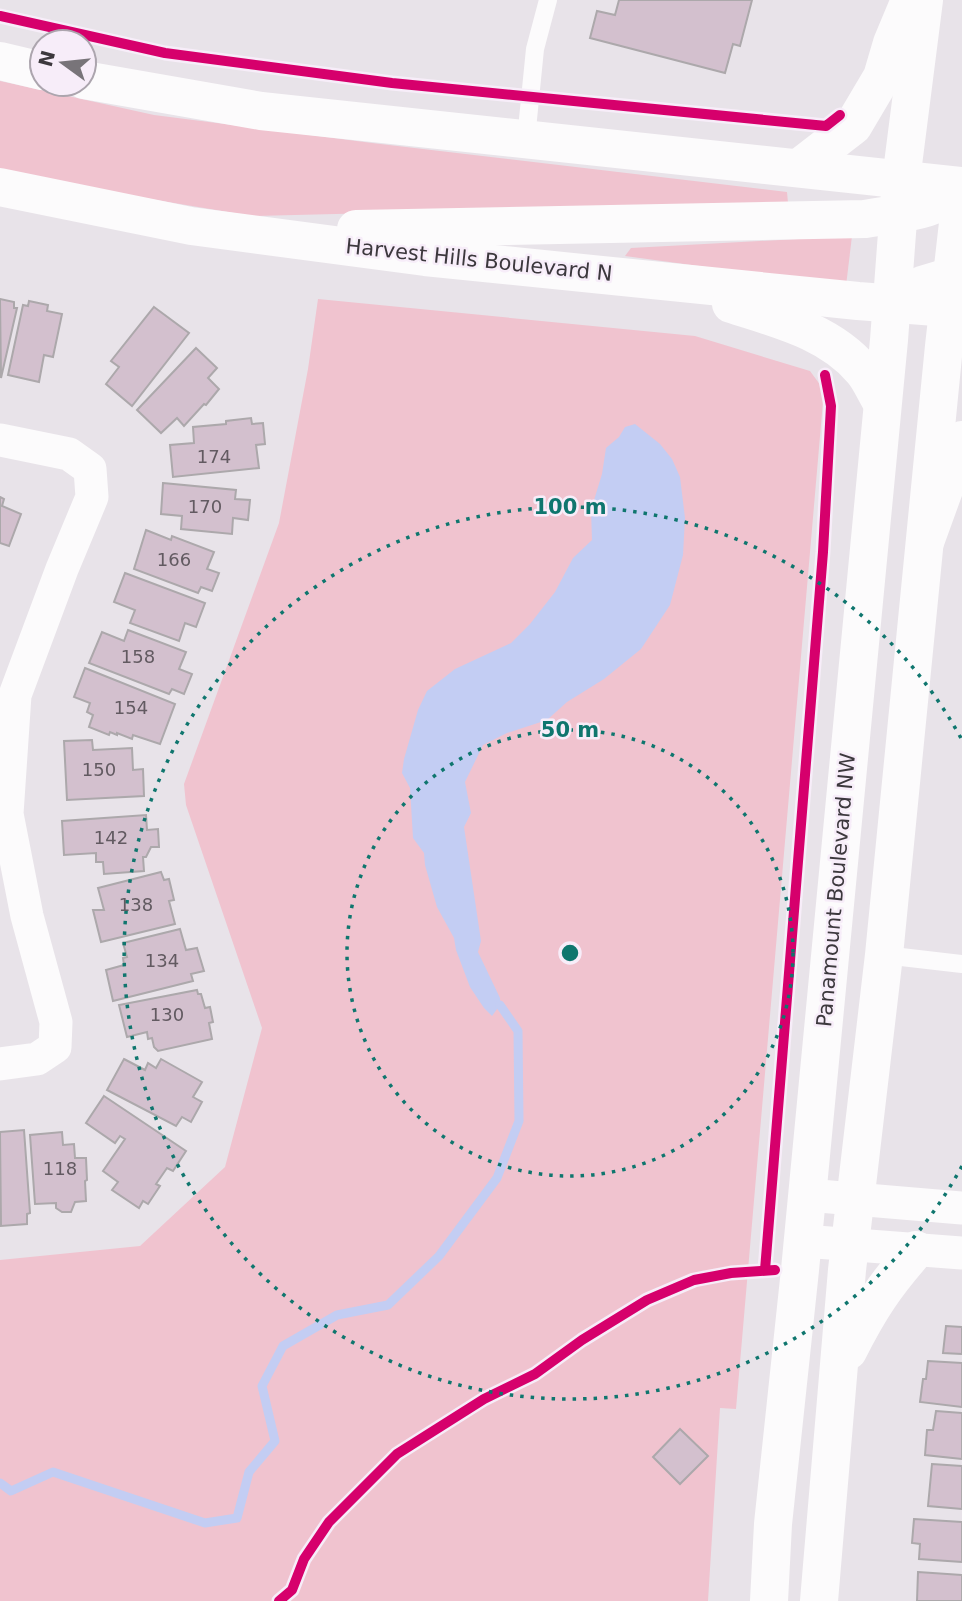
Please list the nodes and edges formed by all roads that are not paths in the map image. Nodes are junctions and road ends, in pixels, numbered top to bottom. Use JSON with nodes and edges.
{"nodes":[{"id":1,"x":548,"y":0,"type":"edge"},
{"id":2,"x":910,"y":0,"type":"edge"},
{"id":3,"x":924,"y":0,"type":"edge"},
{"id":4,"x":0,"y":61,"type":"edge"},
{"id":5,"x":28,"y":68,"type":"edge"},
{"id":6,"x":98,"y":82,"type":"edge"},
{"id":7,"x":526,"y":139,"type":"junction"},
{"id":8,"x":800,"y":167,"type":"junction"},
{"id":9,"x":0,"y":187,"type":"edge"},
{"id":10,"x":962,"y":187,"type":"edge"},
{"id":11,"x":900,"y":196,"type":"junction"},
{"id":12,"x":242,"y":232,"type":"junction"},
{"id":13,"x":655,"y":279,"type":"junction"},
{"id":14,"x":956,"y":291,"type":"edge"},
{"id":15,"x":892,"y":304,"type":"junction"},
{"id":16,"x":882,"y":403,"type":"junction"},
{"id":17,"x":0,"y":440,"type":"edge"},
{"id":18,"x":962,"y":440,"type":"edge"},
{"id":19,"x":925,"y":542,"type":"junction"},
{"id":20,"x":884,"y":955,"type":"junction"},
{"id":21,"x":962,"y":964,"type":"edge"},
{"id":22,"x":0,"y":1063,"type":"edge"},
{"id":23,"x":807,"y":1195,"type":"junction"},
{"id":24,"x":855,"y":1199,"type":"junction"},
{"id":25,"x":962,"y":1208,"type":"edge"},
{"id":26,"x":803,"y":1241,"type":"junction"},
{"id":27,"x":850,"y":1244,"type":"junction"},
{"id":28,"x":916,"y":1250,"type":"junction"},
{"id":29,"x":962,"y":1253,"type":"edge"},
{"id":30,"x":838,"y":1372,"type":"junction"},
{"id":31,"x":769,"y":1601,"type":"edge"},
{"id":32,"x":819,"y":1601,"type":"edge"}],
"edges":[{"from":1,"to":7,"type":"lane"},
{"from":2,"to":8,"type":"main road"},
{"from":3,"to":11,"type":"main road","name":"Panamount Boulevard NW"},
{"from":4,"to":5,"type":"main road"},
{"from":6,"to":7,"type":"main road"},
{"from":7,"to":8,"type":"main road"},
{"from":8,"to":11,"type":"main road"},
{"from":9,"to":12,"type":"main road","name":"Harvest Hills Boulevard N"},
{"from":10,"to":11,"type":"main road"},
{"from":10,"to":14,"type":"main road"},
{"from":11,"to":12,"type":"main road"},
{"from":11,"to":15,"type":"main road","name":"Panamount Boulevard NW"},
{"from":12,"to":13,"type":"main road","name":"Harvest Hills Boulevard N"},
{"from":13,"to":15,"type":"main road","name":"Harvest Hills Boulevard N"},
{"from":13,"to":16,"type":"main road"},
{"from":14,"to":15,"type":"main road","name":"Harvest Hills Boulevard N"},
{"from":14,"to":19,"type":"main road"},
{"from":15,"to":16,"type":"main road","name":"Panamount Boulevard NW"},
{"from":16,"to":23,"type":"main road","name":"Panamount Boulevard NW"},
{"from":17,"to":22,"type":"street"},
{"from":18,"to":19,"type":"main road"},
{"from":19,"to":20,"type":"main road"},
{"from":20,"to":21,"type":"lane"},
{"from":20,"to":24,"type":"main road"},
{"from":23,"to":24,"type":"street"},
{"from":23,"to":26,"type":"main road","name":"Panamount Boulevard NW"},
{"from":24,"to":25,"type":"street"},
{"from":24,"to":27,"type":"main road"},
{"from":26,"to":27,"type":"street"},
{"from":26,"to":31,"type":"main road","name":"Panamount Boulevard NW"},
{"from":27,"to":28,"type":"street"},
{"from":27,"to":30,"type":"main road"},
{"from":28,"to":29,"type":"street"},
{"from":28,"to":30,"type":"main road"},
{"from":30,"to":32,"type":"main road"}]}
